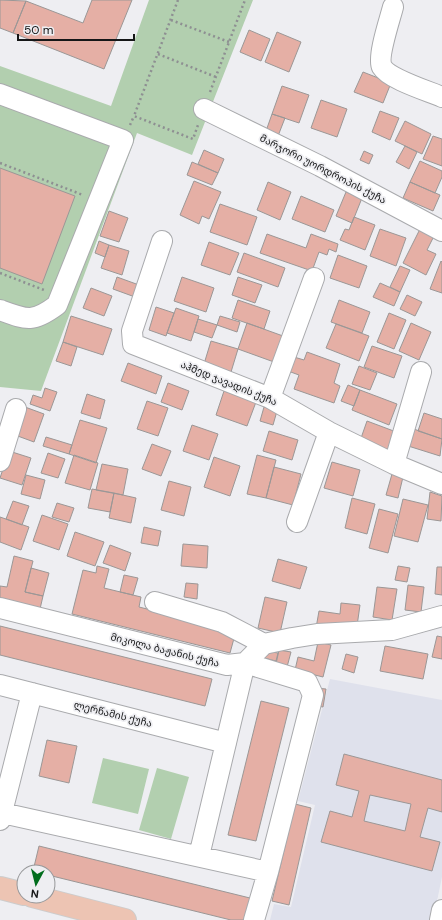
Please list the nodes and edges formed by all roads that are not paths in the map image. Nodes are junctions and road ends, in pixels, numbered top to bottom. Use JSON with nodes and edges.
{"nodes":[{"id":1,"x":393,"y":7,"type":"dead end"},
{"id":2,"x":0,"y":94,"type":"edge"},
{"id":3,"x":442,"y":97,"type":"edge"},
{"id":4,"x":204,"y":109,"type":"road end"},
{"id":5,"x":442,"y":231,"type":"edge"},
{"id":6,"x":162,"y":241,"type":"dead end"},
{"id":7,"x":314,"y":278,"type":"dead end"},
{"id":8,"x":0,"y":310,"type":"edge"},
{"id":9,"x":421,"y":372,"type":"dead end"},
{"id":10,"x":270,"y":398,"type":"junction"},
{"id":11,"x":16,"y":410,"type":"dead end"},
{"id":12,"x":329,"y":432,"type":"junction"},
{"id":13,"x":0,"y":461,"type":"edge"},
{"id":14,"x":394,"y":464,"type":"junction"},
{"id":15,"x":442,"y":484,"type":"edge"},
{"id":16,"x":297,"y":522,"type":"dead end"},
{"id":17,"x":155,"y":602,"type":"dead end"},
{"id":18,"x":0,"y":608,"type":"edge"},
{"id":19,"x":442,"y":616,"type":"edge"},
{"id":20,"x":264,"y":644,"type":"junction"},
{"id":21,"x":245,"y":663,"type":"junction"},
{"id":22,"x":0,"y":685,"type":"edge"},
{"id":23,"x":32,"y":693,"type":"junction"},
{"id":24,"x":226,"y":743,"type":"junction"},
{"id":25,"x":1,"y":816,"type":"edge"},
{"id":26,"x":199,"y":856,"type":"junction"},
{"id":27,"x":268,"y":872,"type":"junction"},
{"id":28,"x":0,"y":888,"type":"edge"},
{"id":29,"x":16,"y":892,"type":"edge"},
{"id":30,"x":56,"y":902,"type":"edge"},
{"id":31,"x":442,"y":910,"type":"edge"},
{"id":32,"x":125,"y":920,"type":"edge"},
{"id":33,"x":254,"y":920,"type":"edge"},
{"id":34,"x":440,"y":920,"type":"edge"}],
"edges":[{"from":1,"to":3,"type":"street"},
{"from":2,"to":8,"type":"street"},
{"from":4,"to":5,"type":"street","name":"მარჯორი უორდროპის ქუჩა"},
{"from":6,"to":10,"type":"street","name":"აჰმედ ჯავადის ქუჩა"},
{"from":7,"to":10,"type":"street"},
{"from":9,"to":14,"type":"street"},
{"from":10,"to":12,"type":"street","name":"აჰმედ ჯავადის ქუჩა"},
{"from":11,"to":13,"type":"street"},
{"from":12,"to":14,"type":"street","name":"აჰმედ ჯავადის ქუჩა"},
{"from":12,"to":16,"type":"street"},
{"from":14,"to":15,"type":"street","name":"აჰმედ ჯავადის ქუჩა"},
{"from":17,"to":20,"type":"street"},
{"from":18,"to":21,"type":"street","name":"მიკოლა ბაჟანის ქუჩა"},
{"from":19,"to":20,"type":"street"},
{"from":20,"to":21,"type":"street"},
{"from":21,"to":24,"type":"street"},
{"from":21,"to":27,"type":"street"},
{"from":22,"to":23,"type":"street","name":"ლერწამის ქუჩა"},
{"from":23,"to":24,"type":"street","name":"ლერწამის ქუჩა"},
{"from":23,"to":25,"type":"street"},
{"from":24,"to":26,"type":"street"},
{"from":25,"to":26,"type":"street"},
{"from":26,"to":27,"type":"street"},
{"from":27,"to":33,"type":"street"},
{"from":28,"to":29,"type":"main road"},
{"from":30,"to":32,"type":"main road"},
{"from":31,"to":34,"type":"street"}]}
